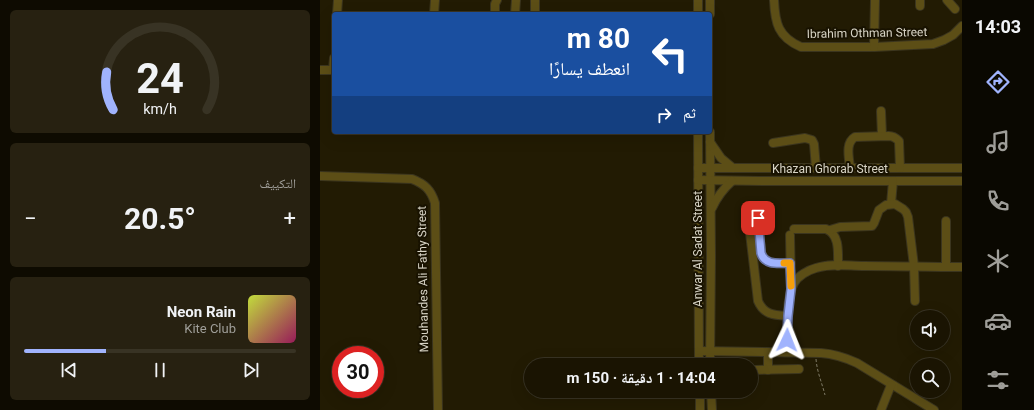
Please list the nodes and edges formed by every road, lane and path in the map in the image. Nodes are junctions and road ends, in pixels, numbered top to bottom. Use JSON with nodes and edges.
{"nodes":[{"id":1,"x":338,"y":0,"type":"edge"},
{"id":2,"x":435,"y":0,"type":"edge"},
{"id":3,"x":497,"y":0,"type":"edge"},
{"id":4,"x":516,"y":0,"type":"edge"},
{"id":5,"x":535,"y":0,"type":"edge"},
{"id":6,"x":698,"y":0,"type":"edge"},
{"id":7,"x":710,"y":0,"type":"edge"},
{"id":8,"x":774,"y":0,"type":"edge"},
{"id":9,"x":946,"y":0,"type":"edge"},
{"id":10,"x":876,"y":1,"type":"edge"},
{"id":11,"x":956,"y":9,"type":"dead end"},
{"id":12,"x":337,"y":12,"type":"edge"},
{"id":13,"x":434,"y":12,"type":"edge"},
{"id":14,"x":495,"y":12,"type":"edge"},
{"id":15,"x":515,"y":12,"type":"edge"},
{"id":16,"x":535,"y":12,"type":"edge"},
{"id":17,"x":698,"y":12,"type":"edge"},
{"id":18,"x":710,"y":12,"type":"edge"},
{"id":19,"x":962,"y":26,"type":"edge"},
{"id":20,"x":874,"y":47,"type":"junction"},
{"id":21,"x":320,"y":70,"type":"edge"},
{"id":22,"x":332,"y":70,"type":"edge"},
{"id":23,"x":880,"y":111,"type":"dead end"},
{"id":24,"x":698,"y":134,"type":"edge"},
{"id":25,"x":710,"y":134,"type":"edge"},
{"id":26,"x":882,"y":136,"type":"junction"},
{"id":27,"x":710,"y":142,"type":"junction"},
{"id":28,"x":773,"y":143,"type":"dead end"},
{"id":29,"x":698,"y":168,"type":"junction"},
{"id":30,"x":710,"y":168,"type":"junction"},
{"id":31,"x":733,"y":168,"type":"junction"},
{"id":32,"x":816,"y":168,"type":"junction"},
{"id":33,"x":850,"y":168,"type":"junction"},
{"id":34,"x":900,"y":168,"type":"junction"},
{"id":35,"x":942,"y":168,"type":"junction"},
{"id":36,"x":962,"y":168,"type":"edge"},
{"id":37,"x":320,"y":176,"type":"edge"},
{"id":38,"x":698,"y":180,"type":"junction"},
{"id":39,"x":710,"y":181,"type":"junction"},
{"id":40,"x":732,"y":181,"type":"junction"},
{"id":41,"x":893,"y":181,"type":"junction"},
{"id":42,"x":942,"y":181,"type":"junction"},
{"id":43,"x":962,"y":181,"type":"edge"},
{"id":44,"x":891,"y":204,"type":"junction"},
{"id":45,"x":710,"y":210,"type":"junction"},
{"id":46,"x":748,"y":216,"type":"dead end"},
{"id":47,"x":758,"y":218,"type":"dead end"},
{"id":48,"x":946,"y":221,"type":"dead end"},
{"id":49,"x":830,"y":230,"type":"junction"},
{"id":50,"x":760,"y":241,"type":"junction"},
{"id":51,"x":751,"y":244,"type":"junction"},
{"id":52,"x":790,"y":263,"type":"junction"},
{"id":53,"x":838,"y":266,"type":"junction"},
{"id":54,"x":914,"y":266,"type":"junction"},
{"id":55,"x":946,"y":267,"type":"junction"},
{"id":56,"x":962,"y":267,"type":"edge"},
{"id":57,"x":791,"y":289,"type":"junction"},
{"id":58,"x":915,"y":301,"type":"dead end"},
{"id":59,"x":788,"y":316,"type":"junction"},
{"id":60,"x":699,"y":351,"type":"junction"},
{"id":61,"x":710,"y":351,"type":"junction"},
{"id":62,"x":768,"y":352,"type":"junction"},
{"id":63,"x":786,"y":352,"type":"junction"},
{"id":64,"x":816,"y":353,"type":"junction"},
{"id":65,"x":700,"y":358,"type":"edge"},
{"id":66,"x":710,"y":358,"type":"edge"},
{"id":67,"x":799,"y":369,"type":"dead end"},
{"id":68,"x":758,"y":370,"type":"edge"},
{"id":69,"x":768,"y":370,"type":"junction"},
{"id":70,"x":891,"y":385,"type":"junction"},
{"id":71,"x":825,"y":396,"type":"dead end"},
{"id":72,"x":700,"y":398,"type":"edge"},
{"id":73,"x":711,"y":398,"type":"edge"},
{"id":74,"x":438,"y":410,"type":"edge"},
{"id":75,"x":700,"y":410,"type":"edge"},
{"id":76,"x":712,"y":410,"type":"edge"},
{"id":77,"x":881,"y":410,"type":"edge"},
{"id":78,"x":934,"y":410,"type":"edge"}],
"edges":[{"from":1,"to":12,"type":"street"},
{"from":2,"to":13,"type":"street"},
{"from":3,"to":14,"type":"street"},
{"from":4,"to":15,"type":"street"},
{"from":5,"to":16,"type":"street"},
{"from":6,"to":17,"type":"street"},
{"from":7,"to":18,"type":"street"},
{"from":8,"to":20,"type":"street","name":"Ibrahim Othman Street"},
{"from":9,"to":11,"type":"street"},
{"from":10,"to":20,"type":"street"},
{"from":19,"to":20,"type":"street","name":"Ibrahim Othman Street"},
{"from":21,"to":22,"type":"street"},
{"from":23,"to":26,"type":"street"},
{"from":24,"to":29,"type":"street","name":"Anwar Al Sadat Street"},
{"from":25,"to":27,"type":"street","name":"Anwar Al Sadat Street"},
{"from":26,"to":33,"type":"street"},
{"from":26,"to":34,"type":"street"},
{"from":27,"to":30,"type":"street","name":"Anwar Al Sadat Street"},
{"from":27,"to":31,"type":"street"},
{"from":28,"to":32,"type":"street"},
{"from":29,"to":30,"type":"street","name":"Khazan Ghorab Street"},
{"from":29,"to":38,"type":"street","name":"Anwar Al Sadat Street"},
{"from":30,"to":31,"type":"street","name":"Khazan Ghorab Street"},
{"from":30,"to":39,"type":"street","name":"Anwar Al Sadat Street"},
{"from":31,"to":32,"type":"street","name":"Khazan Ghorab Street"},
{"from":32,"to":33,"type":"street","name":"Khazan Ghorab Street"},
{"from":33,"to":34,"type":"street","name":"Khazan Ghorab Street"},
{"from":34,"to":35,"type":"street","name":"Khazan Ghorab Street"},
{"from":35,"to":36,"type":"street","name":"Khazan Ghorab Street"},
{"from":35,"to":42,"type":"street"},
{"from":37,"to":74,"type":"street","name":"Mouhandes Ali Fathy Street"},
{"from":38,"to":39,"type":"street","name":"Khazan Ghorab Street"},
{"from":38,"to":60,"type":"street","name":"Anwar Al Sadat Street"},
{"from":39,"to":40,"type":"street","name":"Khazan Ghorab Street"},
{"from":39,"to":45,"type":"street","name":"Anwar Al Sadat Street"},
{"from":40,"to":41,"type":"street","name":"Khazan Ghorab Street"},
{"from":40,"to":45,"type":"street"},
{"from":41,"to":42,"type":"street","name":"Khazan Ghorab Street"},
{"from":41,"to":44,"type":"street"},
{"from":42,"to":43,"type":"street","name":"Khazan Ghorab Street"},
{"from":44,"to":49,"type":"street"},
{"from":44,"to":54,"type":"street"},
{"from":45,"to":61,"type":"street","name":"Anwar Al Sadat Street"},
{"from":46,"to":51,"type":"street"},
{"from":47,"to":50,"type":"street"},
{"from":48,"to":55,"type":"street"},
{"from":49,"to":52,"type":"street"},
{"from":49,"to":53,"type":"street"},
{"from":50,"to":51,"type":"street"},
{"from":50,"to":52,"type":"street"},
{"from":51,"to":59,"type":"street"},
{"from":52,"to":57,"type":"street"},
{"from":53,"to":54,"type":"street"},
{"from":53,"to":57,"type":"street"},
{"from":54,"to":55,"type":"street"},
{"from":54,"to":58,"type":"street"},
{"from":55,"to":56,"type":"street"},
{"from":57,"to":59,"type":"street"},
{"from":59,"to":63,"type":"street"},
{"from":60,"to":61,"type":"street"},
{"from":60,"to":65,"type":"street","name":"Anwar Al Sadat Street"},
{"from":61,"to":62,"type":"street"},
{"from":61,"to":66,"type":"street","name":"Anwar Al Sadat Street"},
{"from":62,"to":63,"type":"street"},
{"from":62,"to":69,"type":"street"},
{"from":63,"to":64,"type":"street"},
{"from":64,"to":70,"type":"street"},
{"from":64,"to":71,"type":"path"},
{"from":67,"to":69,"type":"street"},
{"from":68,"to":69,"type":"street"},
{"from":70,"to":77,"type":"street"},
{"from":70,"to":78,"type":"street"},
{"from":72,"to":75,"type":"street"},
{"from":73,"to":76,"type":"street"}]}
